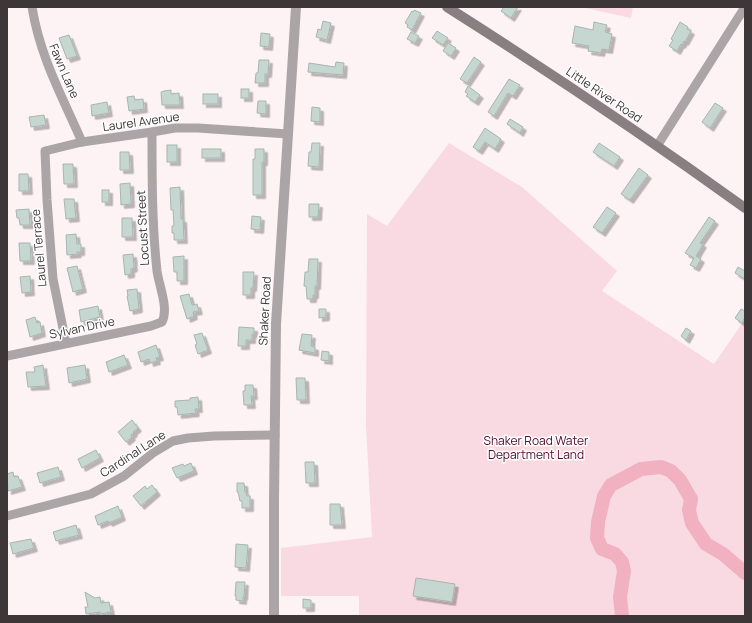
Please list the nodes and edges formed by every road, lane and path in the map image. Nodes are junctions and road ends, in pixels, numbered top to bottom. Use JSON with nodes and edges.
{"nodes":[{"id":1,"x":32,"y":7,"type":"edge"},
{"id":2,"x":296,"y":7,"type":"edge"},
{"id":3,"x":447,"y":7,"type":"edge"},
{"id":4,"x":745,"y":7,"type":"edge"},
{"id":5,"x":152,"y":132,"type":"junction"},
{"id":6,"x":288,"y":134,"type":"junction"},
{"id":7,"x":82,"y":142,"type":"junction"},
{"id":8,"x":657,"y":146,"type":"junction"},
{"id":9,"x":45,"y":151,"type":"joint"},
{"id":10,"x":745,"y":208,"type":"edge"},
{"id":11,"x":162,"y":322,"type":"joint"},
{"id":12,"x":66,"y":343,"type":"junction"},
{"id":13,"x":7,"y":356,"type":"edge"},
{"id":14,"x":275,"y":436,"type":"junction"},
{"id":15,"x":7,"y":516,"type":"edge"},
{"id":16,"x":274,"y":616,"type":"edge"}],
"edges":[{"from":1,"to":7,"type":"street","name":"Fawn Lane"},
{"from":2,"to":6,"type":"street","name":"Shaker Road"},
{"from":3,"to":8,"type":"main road","name":"Little River Road"},
{"from":4,"to":8,"type":"street"},
{"from":5,"to":6,"type":"street","name":"Laurel Avenue"},
{"from":5,"to":7,"type":"street","name":"Laurel Avenue"},
{"from":5,"to":11,"type":"street","name":"Locust Street"},
{"from":6,"to":14,"type":"street","name":"Shaker Road"},
{"from":7,"to":9,"type":"street","name":"Laurel Avenue"},
{"from":8,"to":10,"type":"main road","name":"Little River Road"},
{"from":9,"to":12,"type":"street","name":"Laurel Terrace"},
{"from":11,"to":12,"type":"street","name":"Sylvan Drive"},
{"from":12,"to":13,"type":"street","name":"Sylvan Drive"},
{"from":14,"to":15,"type":"street","name":"Cardinal Lane"},
{"from":14,"to":16,"type":"street","name":"Shaker Road"}]}
